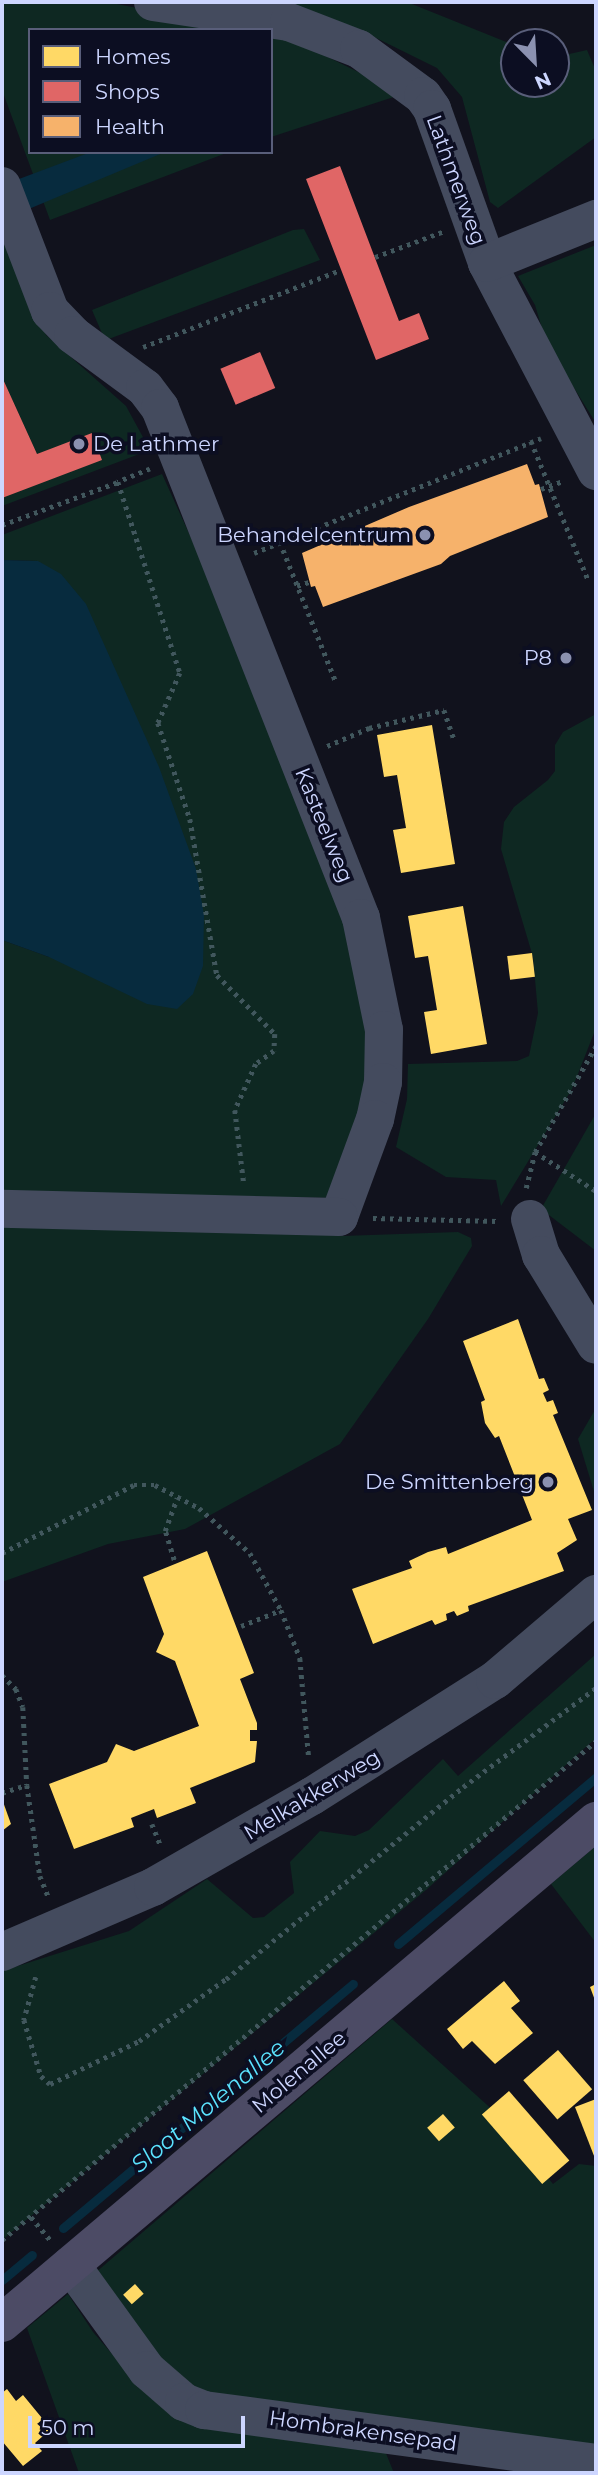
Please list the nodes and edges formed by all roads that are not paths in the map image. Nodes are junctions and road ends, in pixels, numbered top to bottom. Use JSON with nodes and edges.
{"nodes":[{"id":1,"x":153,"y":2,"type":"edge"},
{"id":2,"x":8,"y":203,"type":"edge"},
{"id":3,"x":596,"y":219,"type":"edge"},
{"id":4,"x":487,"y":263,"type":"junction"},
{"id":5,"x":596,"y":471,"type":"edge"},
{"id":6,"x":2,"y":1209,"type":"edge"},
{"id":7,"x":530,"y":1219,"type":"road end"},
{"id":8,"x":596,"y":1345,"type":"edge"},
{"id":9,"x":596,"y":1594,"type":"edge"},
{"id":10,"x":596,"y":1821,"type":"edge"},
{"id":11,"x":2,"y":1952,"type":"edge"},
{"id":12,"x":71,"y":2265,"type":"junction"},
{"id":13,"x":2,"y":2323,"type":"edge"},
{"id":14,"x":596,"y":2463,"type":"edge"}],
"edges":[{"from":1,"to":4,"type":"street","name":"Lathmerweg"},
{"from":2,"to":6,"type":"street","name":"Kasteelweg"},
{"from":3,"to":4,"type":"street","name":"Lathmerweg"},
{"from":4,"to":5,"type":"street","name":"Lathmerweg"},
{"from":7,"to":8,"type":"street"},
{"from":9,"to":11,"type":"street","name":"Melkakkerweg"},
{"from":10,"to":12,"type":"main road","name":"Molenallee"},
{"from":12,"to":13,"type":"main road","name":"Molenallee"},
{"from":12,"to":14,"type":"street","name":"Hombrakensepad"}]}
